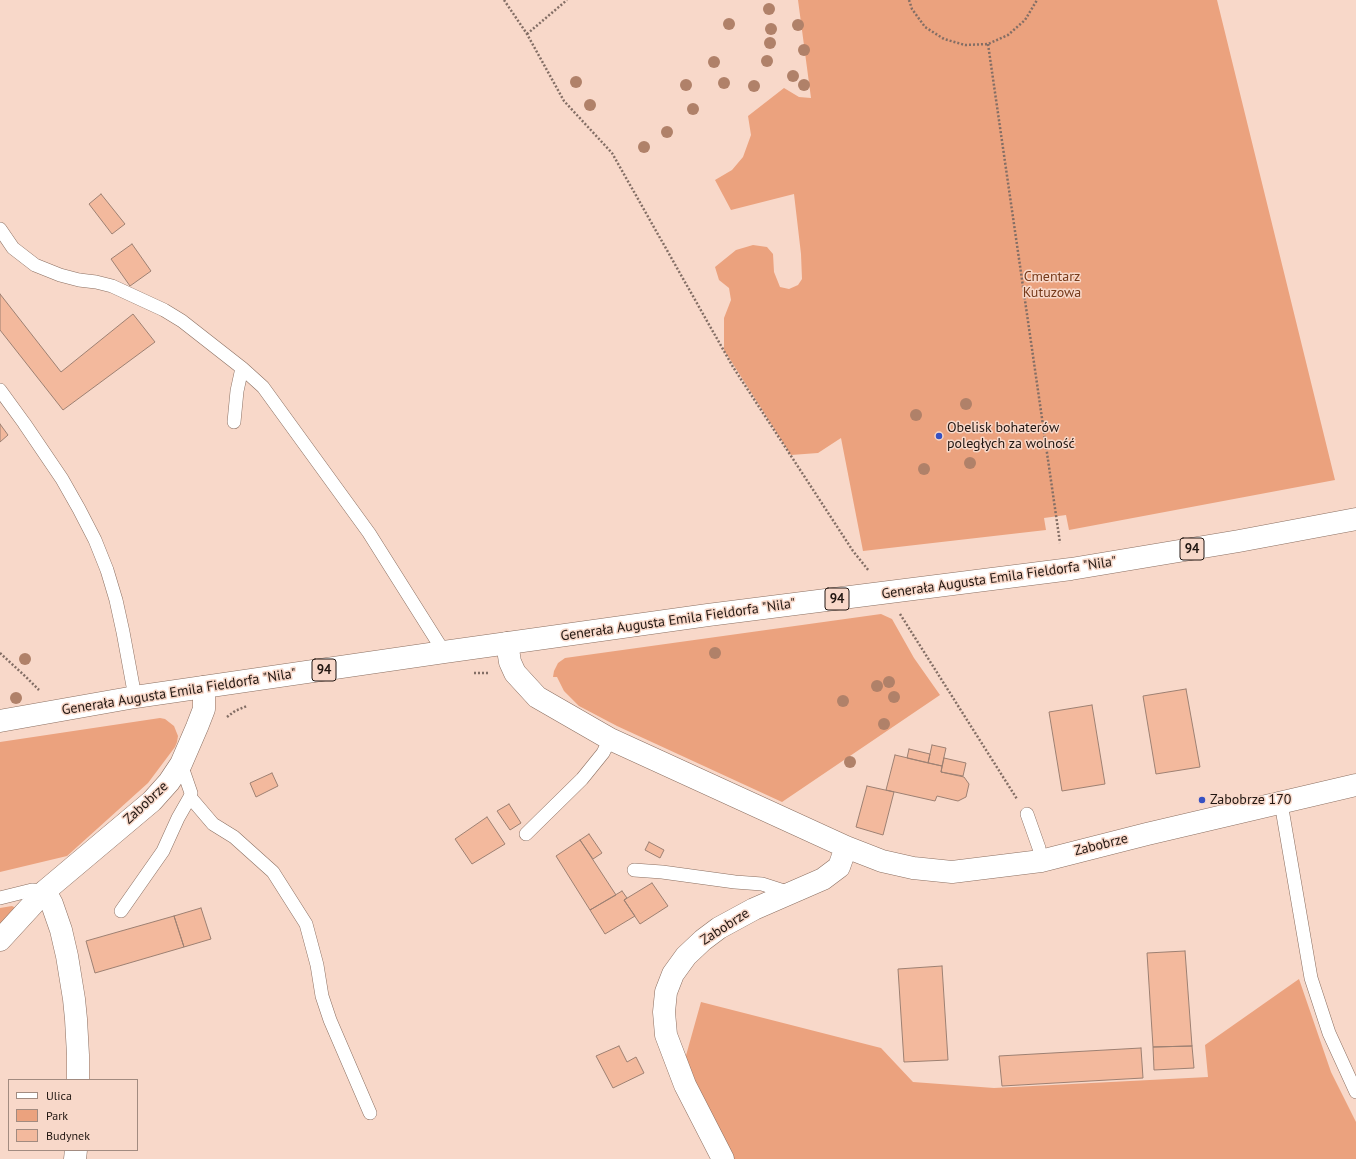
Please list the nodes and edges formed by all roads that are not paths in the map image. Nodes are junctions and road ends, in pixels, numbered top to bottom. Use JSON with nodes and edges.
{"nodes":[{"id":1,"x":0,"y":229,"type":"edge"},
{"id":2,"x":242,"y":368,"type":"junction"},
{"id":3,"x":0,"y":390,"type":"edge"},
{"id":4,"x":234,"y":422,"type":"dead end"},
{"id":5,"x":1356,"y":519,"type":"edge"},
{"id":6,"x":507,"y":643,"type":"junction"},
{"id":7,"x":444,"y":652,"type":"junction"},
{"id":8,"x":204,"y":687,"type":"junction"},
{"id":9,"x":135,"y":697,"type":"junction"},
{"id":10,"x":0,"y":721,"type":"edge"},
{"id":11,"x":610,"y":739,"type":"junction"},
{"id":12,"x":181,"y":764,"type":"junction"},
{"id":13,"x":1356,"y":785,"type":"edge"},
{"id":14,"x":190,"y":797,"type":"junction"},
{"id":15,"x":1281,"y":803,"type":"junction"},
{"id":16,"x":1027,"y":814,"type":"road end"},
{"id":17,"x":526,"y":834,"type":"dead end"},
{"id":18,"x":846,"y":847,"type":"junction"},
{"id":19,"x":1041,"y":861,"type":"junction"},
{"id":20,"x":634,"y":870,"type":"dead end"},
{"id":21,"x":45,"y":891,"type":"junction"},
{"id":22,"x":790,"y":893,"type":"junction"},
{"id":23,"x":0,"y":898,"type":"edge"},
{"id":24,"x":121,"y":911,"type":"dead end"},
{"id":25,"x":0,"y":940,"type":"edge"},
{"id":26,"x":78,"y":1079,"type":"edge"},
{"id":27,"x":1356,"y":1092,"type":"edge"},
{"id":28,"x":370,"y":1113,"type":"dead end"},
{"id":29,"x":723,"y":1159,"type":"edge"}],
"edges":[{"from":1,"to":2,"type":"lane"},
{"from":2,"to":4,"type":"lane"},
{"from":2,"to":7,"type":"lane"},
{"from":3,"to":9,"type":"lane"},
{"from":5,"to":6,"type":"street","name":"Generała Augusta Emila Fieldorfa \"Nila\"","number":"94"},
{"from":6,"to":7,"type":"street","name":"Generała Augusta Emila Fieldorfa \"Nila\"","number":"94"},
{"from":6,"to":11,"type":"street","name":"Zabobrze"},
{"from":7,"to":8,"type":"street","name":"Generała Augusta Emila Fieldorfa \"Nila\"","number":"94"},
{"from":8,"to":9,"type":"street","name":"Generała Augusta Emila Fieldorfa \"Nila\"","number":"94"},
{"from":8,"to":12,"type":"street","name":"Zabobrze"},
{"from":9,"to":10,"type":"street","name":"Generała Augusta Emila Fieldorfa \"Nila\"","number":"94"},
{"from":11,"to":17,"type":"lane"},
{"from":11,"to":18,"type":"street","name":"Zabobrze"},
{"from":12,"to":14,"type":"lane"},
{"from":12,"to":21,"type":"street","name":"Zabobrze"},
{"from":13,"to":15,"type":"street","name":"Zabobrze"},
{"from":14,"to":24,"type":"lane"},
{"from":14,"to":28,"type":"lane"},
{"from":15,"to":19,"type":"street","name":"Zabobrze"},
{"from":15,"to":27,"type":"lane"},
{"from":16,"to":19,"type":"lane"},
{"from":18,"to":19,"type":"street","name":"Zabobrze"},
{"from":18,"to":22,"type":"street","name":"Zabobrze"},
{"from":20,"to":22,"type":"lane"},
{"from":21,"to":23,"type":"lane"},
{"from":21,"to":25,"type":"street","name":"Zabobrze"},
{"from":21,"to":26,"type":"street"},
{"from":22,"to":29,"type":"street","name":"Zabobrze"}]}
